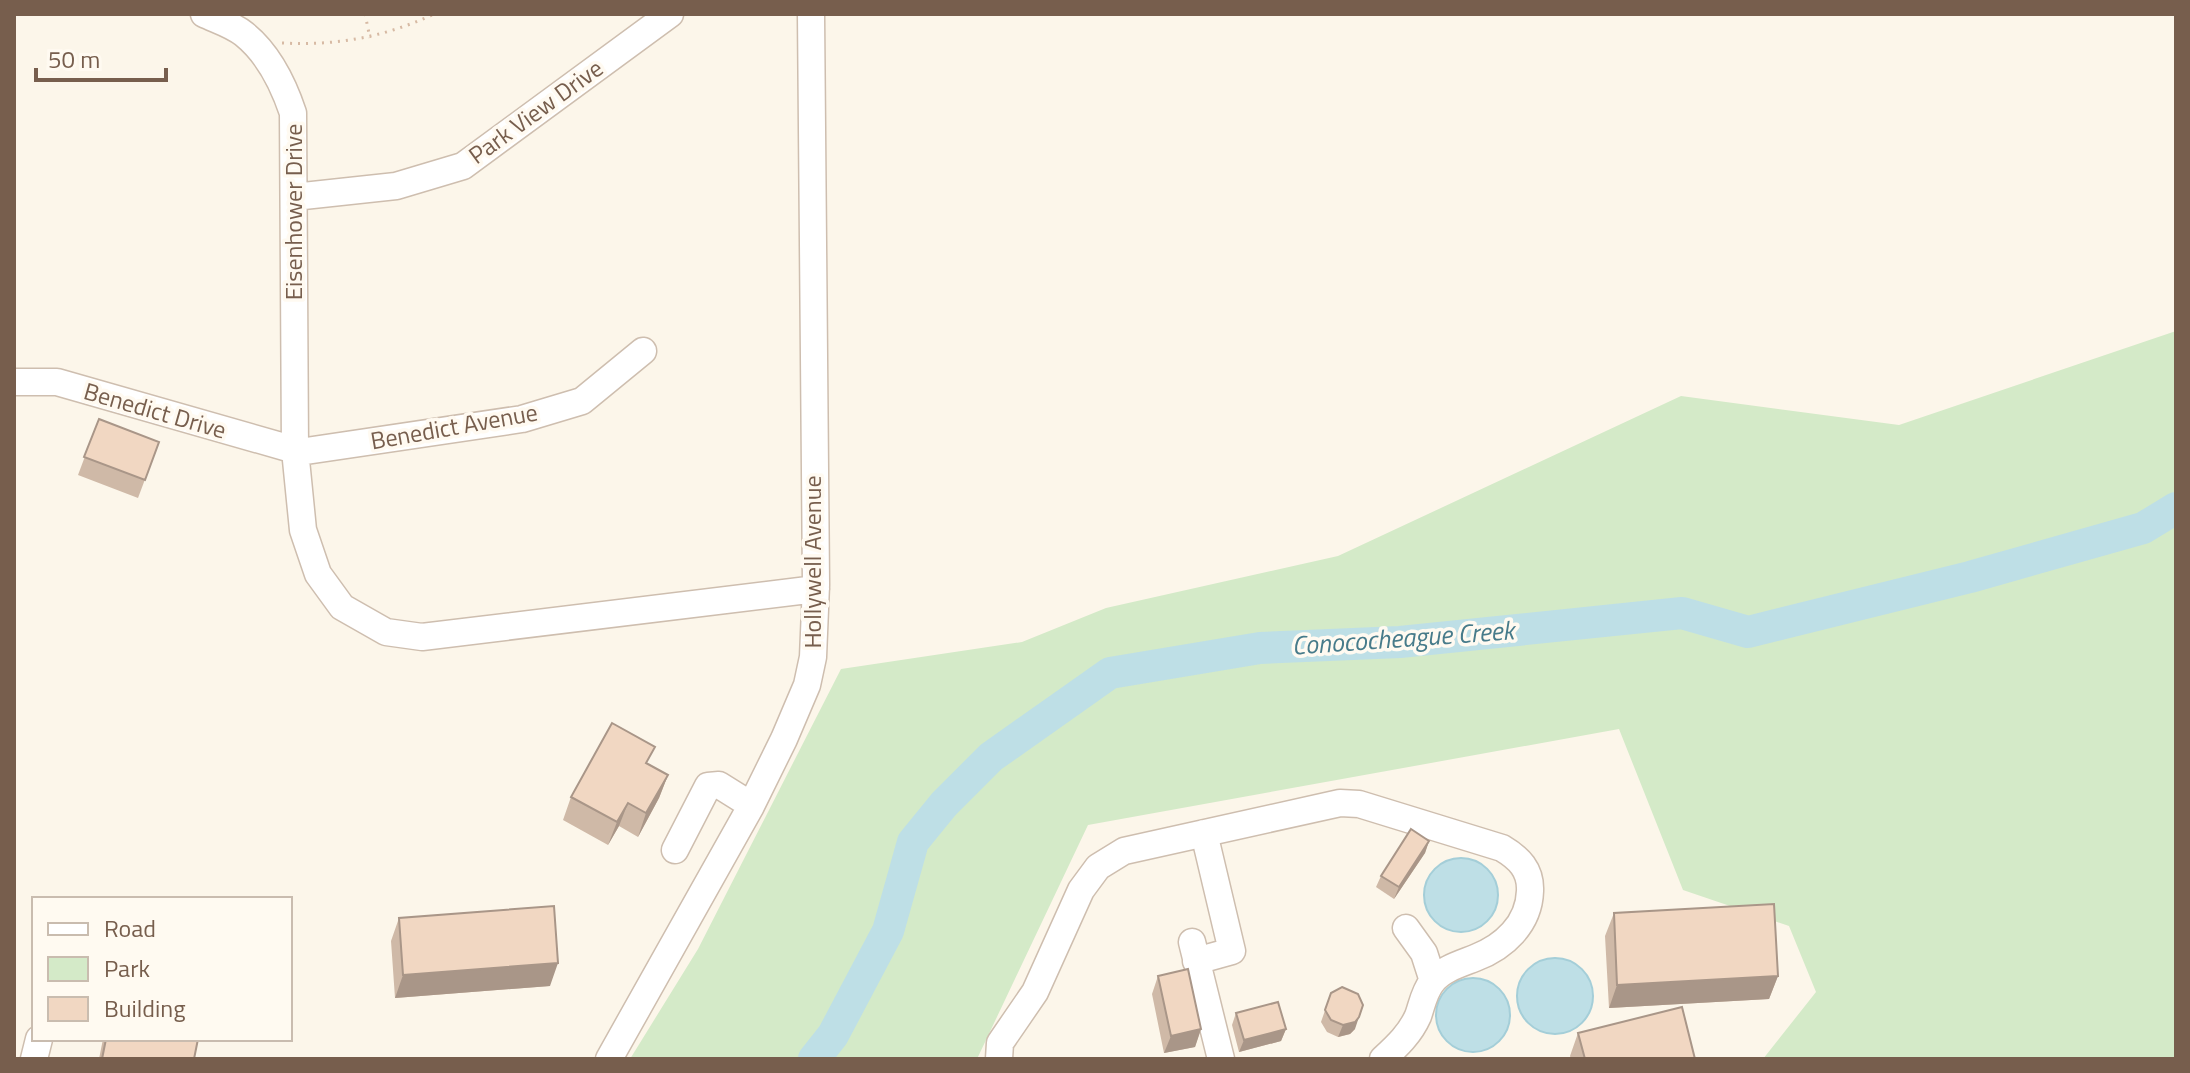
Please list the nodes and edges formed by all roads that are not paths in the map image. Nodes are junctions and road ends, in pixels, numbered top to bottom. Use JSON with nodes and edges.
{"nodes":[{"id":1,"x":204,"y":14,"type":"edge"},
{"id":2,"x":670,"y":14,"type":"edge"},
{"id":3,"x":811,"y":14,"type":"edge"},
{"id":4,"x":294,"y":197,"type":"junction"},
{"id":5,"x":643,"y":351,"type":"dead end"},
{"id":6,"x":14,"y":382,"type":"edge"},
{"id":7,"x":295,"y":450,"type":"junction"},
{"id":8,"x":816,"y":589,"type":"junction"},
{"id":9,"x":751,"y":805,"type":"junction"},
{"id":10,"x":1204,"y":833,"type":"junction"},
{"id":11,"x":675,"y":850,"type":"dead end"},
{"id":12,"x":1406,"y":928,"type":"dead end"},
{"id":13,"x":1433,"y":981,"type":"junction"},
{"id":14,"x":609,"y":1059,"type":"edge"},
{"id":15,"x":999,"y":1059,"type":"edge"},
{"id":16,"x":1221,"y":1059,"type":"edge"},
{"id":17,"x":1383,"y":1059,"type":"edge"}],
"edges":[{"from":1,"to":4,"type":"street","name":"Eisenhower Drive"},
{"from":2,"to":4,"type":"street","name":"Park View Drive"},
{"from":3,"to":8,"type":"street","name":"Hollywell Avenue"},
{"from":4,"to":7,"type":"street","name":"Eisenhower Drive"},
{"from":5,"to":7,"type":"street","name":"Benedict Avenue"},
{"from":6,"to":7,"type":"street","name":"Benedict Drive"},
{"from":7,"to":8,"type":"street","name":"Eisenhower Drive"},
{"from":8,"to":9,"type":"street","name":"Hollywell Avenue"},
{"from":9,"to":11,"type":"street"},
{"from":9,"to":14,"type":"street","name":"Hollywell Avenue"},
{"from":10,"to":13,"type":"street"},
{"from":10,"to":15,"type":"street"},
{"from":10,"to":16,"type":"street"},
{"from":12,"to":13,"type":"street"},
{"from":13,"to":17,"type":"street"}]}
